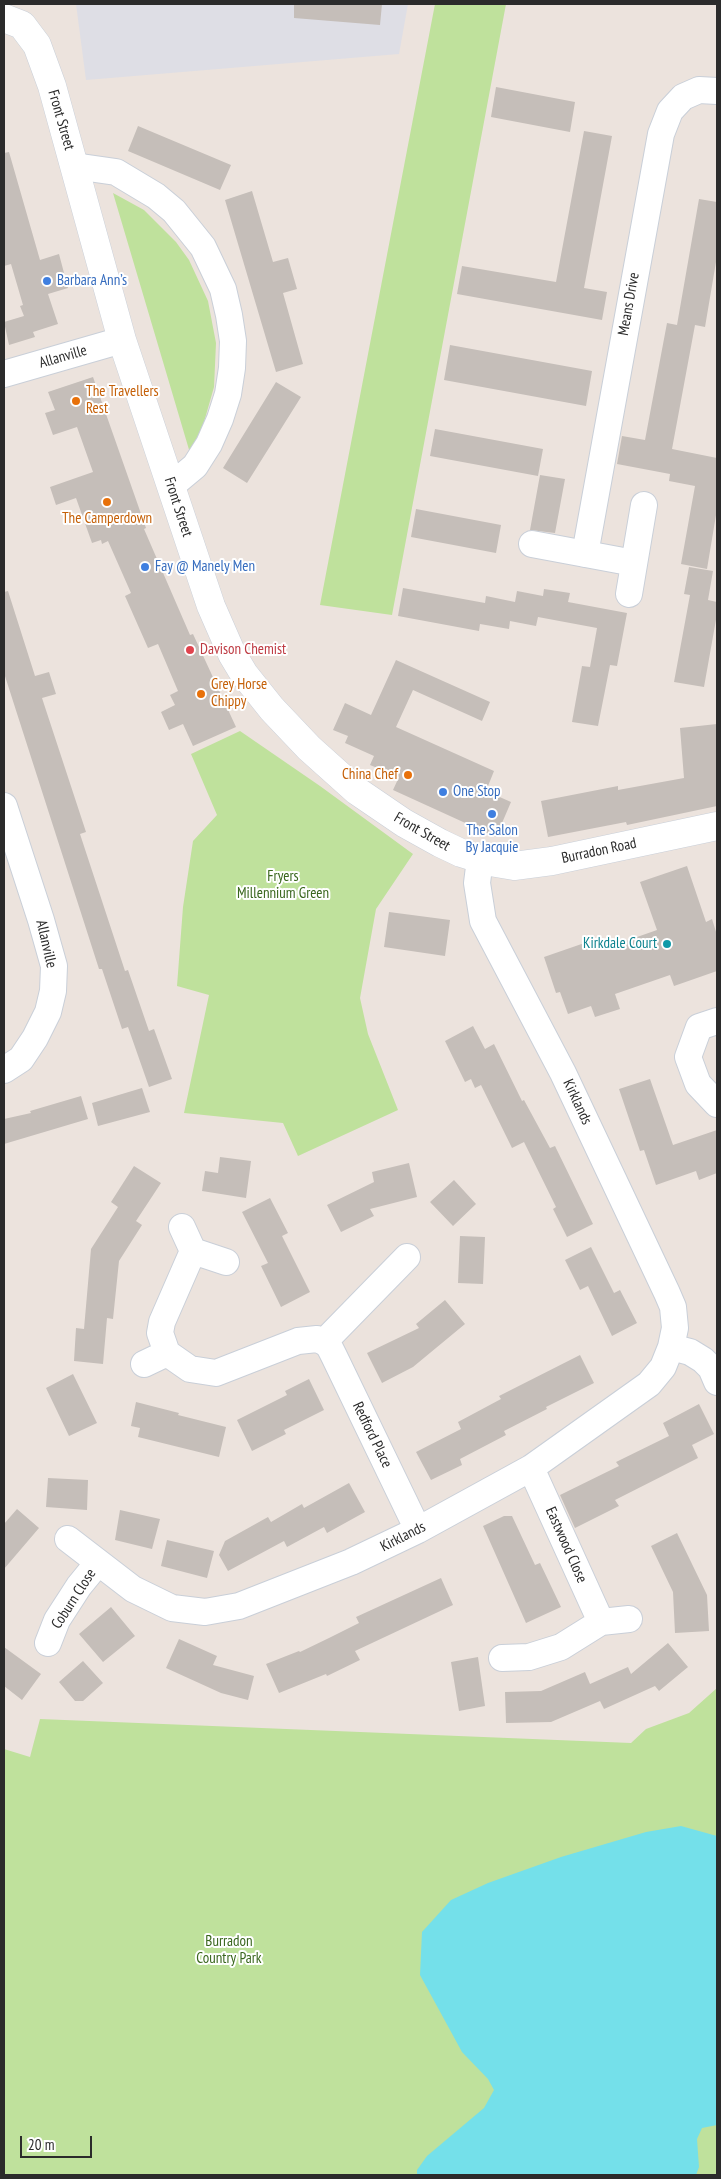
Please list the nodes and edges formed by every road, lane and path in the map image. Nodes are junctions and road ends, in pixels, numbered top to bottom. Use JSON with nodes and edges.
{"nodes":[{"id":1,"x":4,"y":18,"type":"edge"},
{"id":2,"x":717,"y":91,"type":"edge"},
{"id":3,"x":74,"y":166,"type":"junction"},
{"id":4,"x":122,"y":340,"type":"junction"},
{"id":5,"x":4,"y":374,"type":"edge"},
{"id":6,"x":172,"y":486,"type":"junction"},
{"id":7,"x":644,"y":505,"type":"dead end"},
{"id":8,"x":532,"y":544,"type":"dead end"},
{"id":9,"x":585,"y":554,"type":"junction"},
{"id":10,"x":634,"y":562,"type":"junction"},
{"id":11,"x":628,"y":594,"type":"dead end"},
{"id":12,"x":4,"y":806,"type":"edge"},
{"id":13,"x":717,"y":826,"type":"edge"},
{"id":14,"x":480,"y":859,"type":"junction"},
{"id":15,"x":717,"y":1021,"type":"edge"},
{"id":16,"x":4,"y":1070,"type":"edge"},
{"id":17,"x":717,"y":1104,"type":"edge"},
{"id":18,"x":182,"y":1227,"type":"dead end"},
{"id":19,"x":193,"y":1251,"type":"junction"},
{"id":20,"x":406,"y":1257,"type":"dead end"},
{"id":21,"x":226,"y":1262,"type":"dead end"},
{"id":22,"x":324,"y":1342,"type":"junction"},
{"id":23,"x":671,"y":1347,"type":"junction"},
{"id":24,"x":717,"y":1382,"type":"edge"},
{"id":25,"x":531,"y":1468,"type":"junction"},
{"id":26,"x":418,"y":1530,"type":"junction"},
{"id":27,"x":68,"y":1539,"type":"dead end"},
{"id":28,"x":97,"y":1564,"type":"junction"},
{"id":29,"x":629,"y":1618,"type":"dead end"},
{"id":30,"x":600,"y":1622,"type":"junction"},
{"id":31,"x":48,"y":1643,"type":"dead end"},
{"id":32,"x":502,"y":1658,"type":"dead end"}],
"edges":[{"from":1,"to":3,"type":"main road","name":"Front Street"},
{"from":2,"to":9,"type":"street","name":"Means Drive"},
{"from":3,"to":4,"type":"main road","name":"Front Street"},
{"from":3,"to":6,"type":"street"},
{"from":4,"to":5,"type":"street","name":"Allanville"},
{"from":4,"to":6,"type":"main road","name":"Front Street"},
{"from":6,"to":14,"type":"main road","name":"Front Street"},
{"from":7,"to":10,"type":"street"},
{"from":8,"to":9,"type":"street"},
{"from":9,"to":10,"type":"street"},
{"from":10,"to":11,"type":"street"},
{"from":12,"to":16,"type":"street","name":"Allanville"},
{"from":13,"to":14,"type":"main road","name":"Burradon Road"},
{"from":14,"to":23,"type":"street","name":"Kirklands"},
{"from":15,"to":17,"type":"street"},
{"from":18,"to":19,"type":"street"},
{"from":19,"to":21,"type":"street"},
{"from":19,"to":22,"type":"street"},
{"from":20,"to":22,"type":"street"},
{"from":22,"to":26,"type":"street","name":"Redford Place"},
{"from":23,"to":24,"type":"street"},
{"from":23,"to":25,"type":"street","name":"Kirklands"},
{"from":25,"to":26,"type":"street","name":"Kirklands"},
{"from":25,"to":30,"type":"street","name":"Eastwood Close"},
{"from":26,"to":28,"type":"street","name":"Kirklands"},
{"from":27,"to":28,"type":"street","name":"Coburn Close"},
{"from":28,"to":31,"type":"street","name":"Coburn Close"},
{"from":29,"to":30,"type":"street"},
{"from":30,"to":32,"type":"street"}]}
